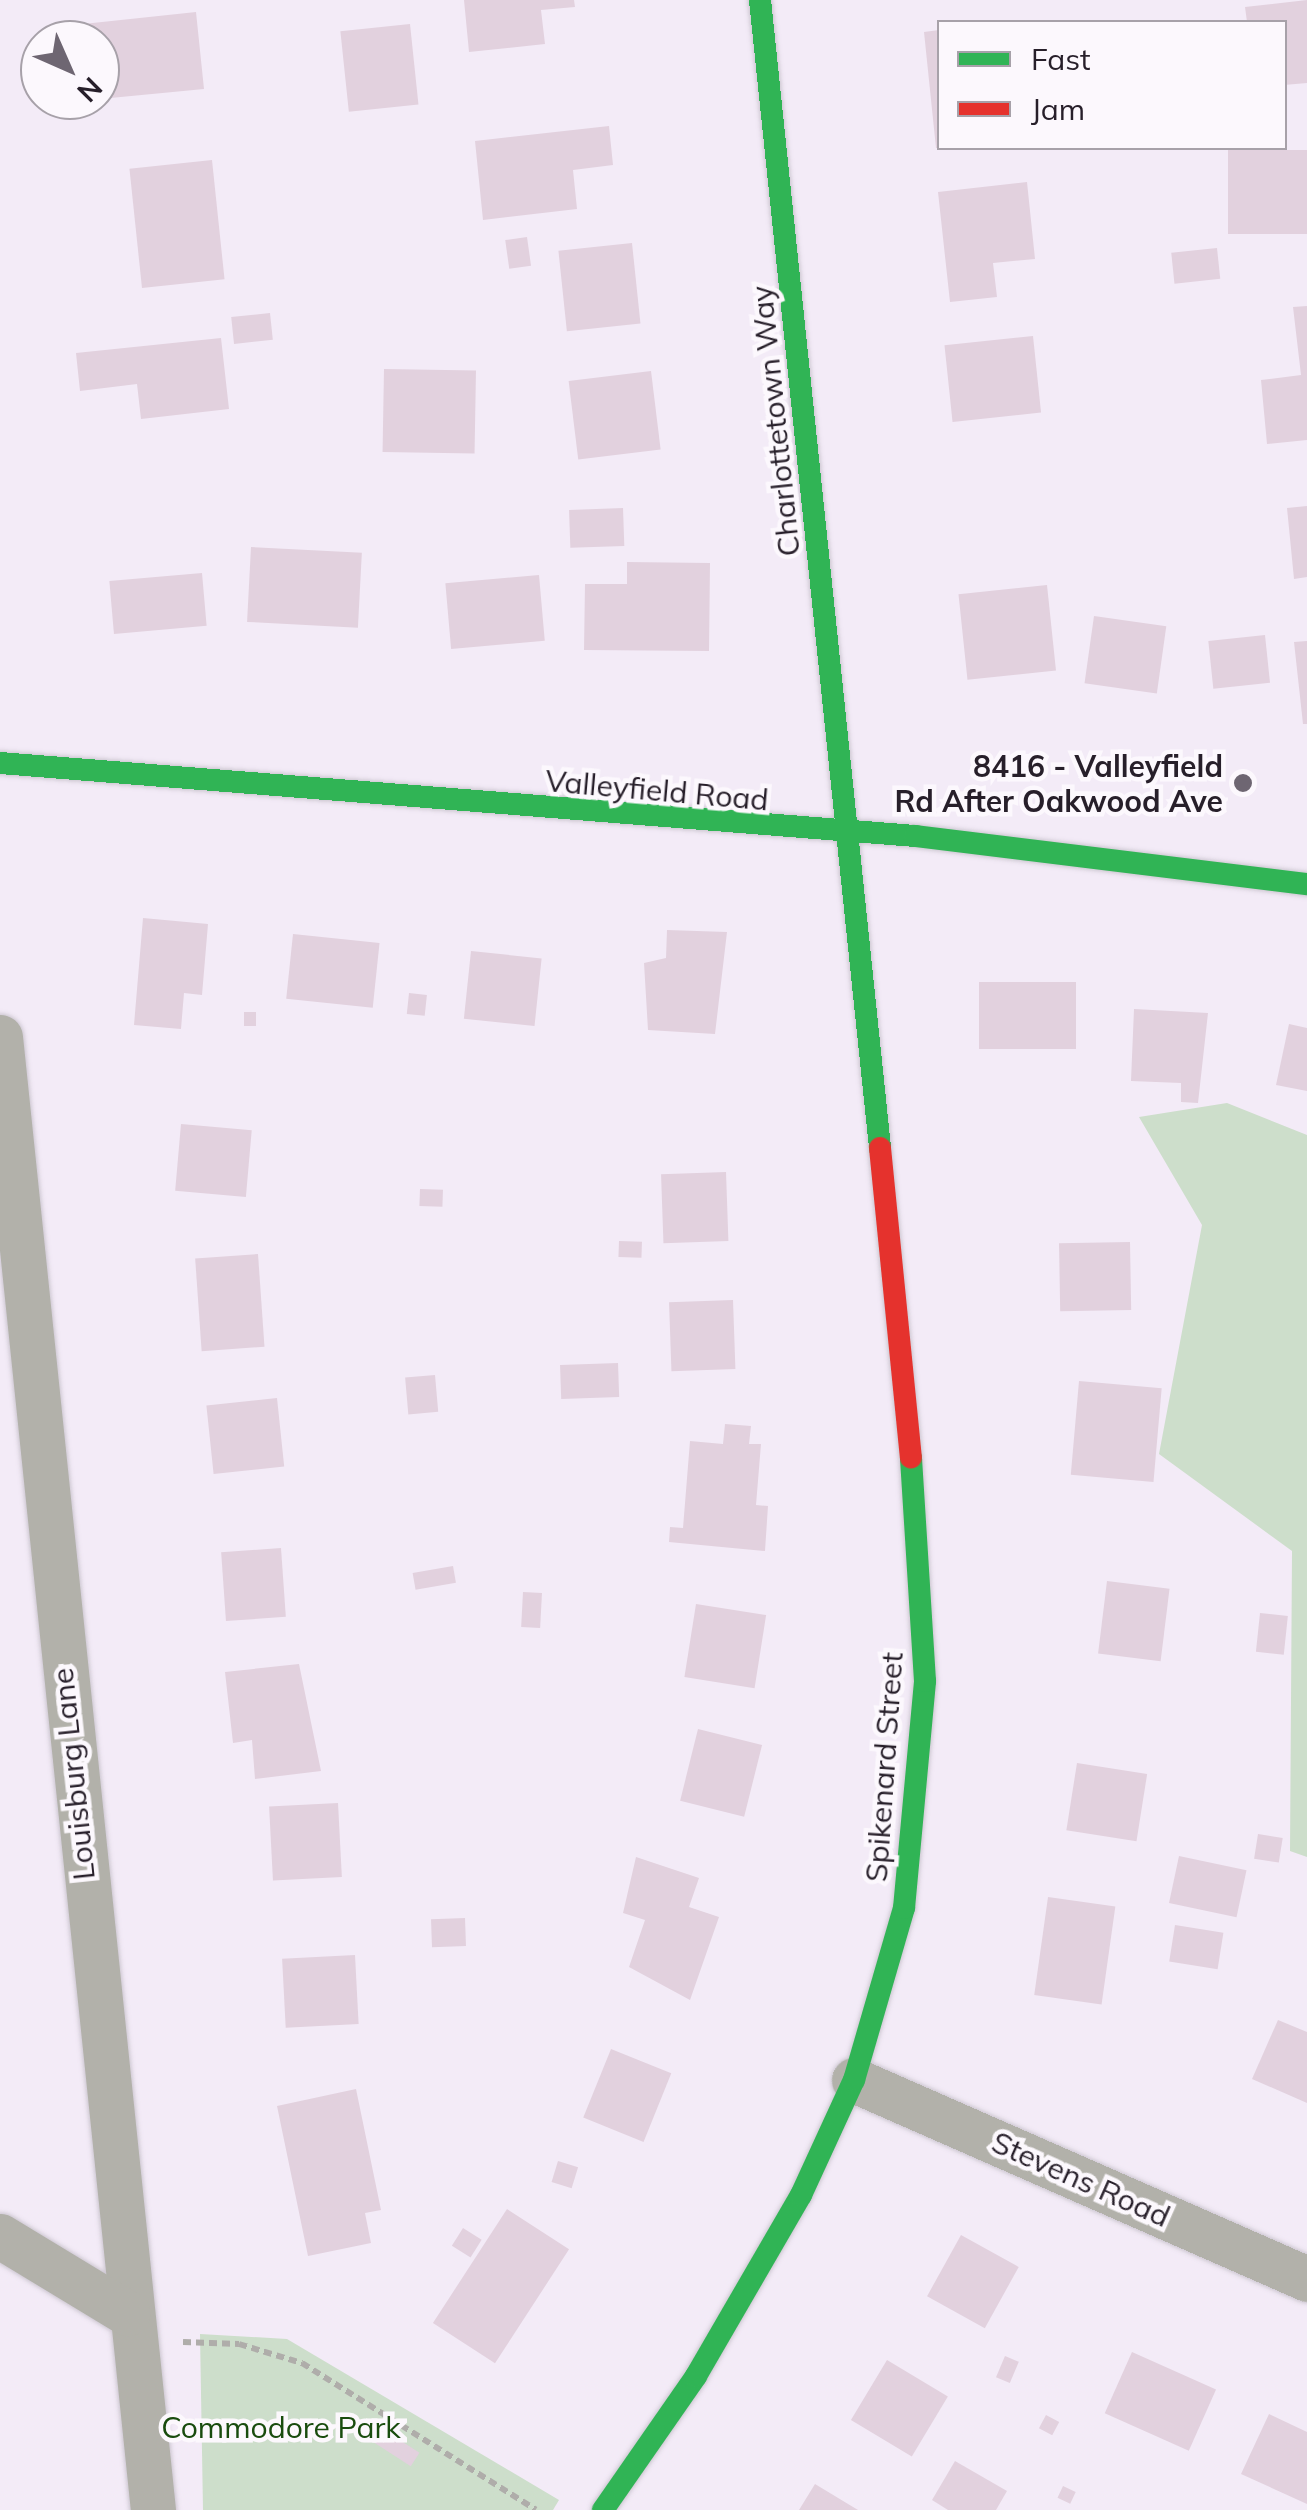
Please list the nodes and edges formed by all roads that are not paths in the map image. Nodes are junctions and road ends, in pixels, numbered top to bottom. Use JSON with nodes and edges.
{"nodes":[{"id":1,"x":760,"y":0,"type":"edge"},
{"id":2,"x":0,"y":764,"type":"edge"},
{"id":3,"x":850,"y":836,"type":"junction"},
{"id":4,"x":1307,"y":884,"type":"edge"},
{"id":5,"x":0,"y":1037,"type":"edge"},
{"id":6,"x":854,"y":2080,"type":"junction"},
{"id":7,"x":0,"y":2236,"type":"edge"},
{"id":8,"x":1307,"y":2279,"type":"edge"},
{"id":9,"x":127,"y":2314,"type":"junction"},
{"id":10,"x":154,"y":2510,"type":"edge"},
{"id":11,"x":603,"y":2510,"type":"edge"}],
"edges":[{"from":1,"to":3,"type":"street","name":"Charlottetown Way"},
{"from":2,"to":3,"type":"street","name":"Valleyfield Road"},
{"from":3,"to":4,"type":"street","name":"Valleyfield Road"},
{"from":3,"to":6,"type":"street","name":"Spikenard Street"},
{"from":5,"to":9,"type":"street","name":"Louisburg Lane"},
{"from":6,"to":8,"type":"street","name":"Stevens Road"},
{"from":6,"to":11,"type":"street","name":"Spikenard Street"},
{"from":7,"to":9,"type":"street"},
{"from":9,"to":10,"type":"street","name":"Louisburg Lane"}]}
